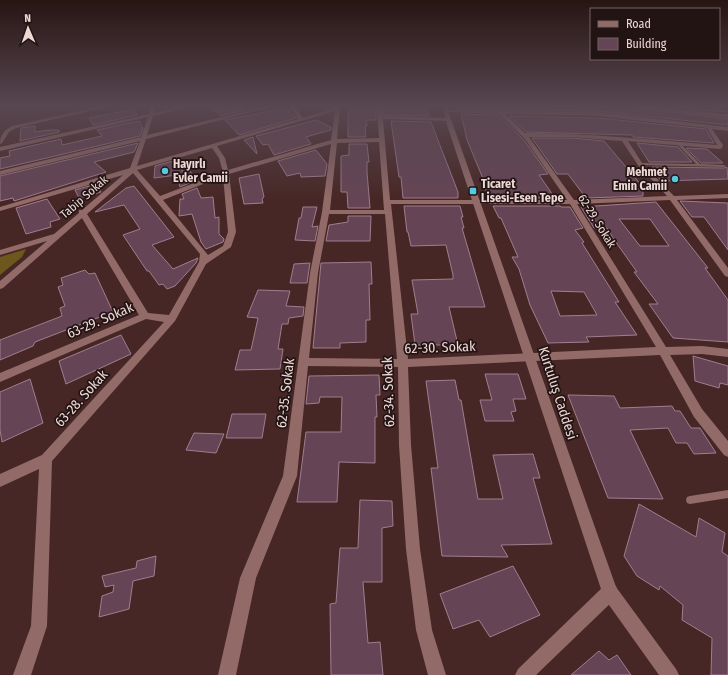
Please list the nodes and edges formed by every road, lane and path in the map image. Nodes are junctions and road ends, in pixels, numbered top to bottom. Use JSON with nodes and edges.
{"nodes":[{"id":1,"x":52,"y":138,"type":"edge"},
{"id":2,"x":142,"y":138,"type":"joint"},
{"id":3,"x":238,"y":138,"type":"edge"},
{"id":4,"x":334,"y":138,"type":"edge"},
{"id":5,"x":455,"y":138,"type":"edge"},
{"id":6,"x":526,"y":138,"type":"edge"},
{"id":7,"x":614,"y":138,"type":"edge"},
{"id":8,"x":623,"y":138,"type":"junction"},
{"id":9,"x":715,"y":138,"type":"edge"},
{"id":10,"x":383,"y":140,"type":"joint"},
{"id":11,"x":334,"y":141,"type":"junction"},
{"id":12,"x":679,"y":144,"type":"junction"},
{"id":13,"x":213,"y":145,"type":"junction"},
{"id":14,"x":0,"y":149,"type":"edge"},
{"id":15,"x":640,"y":164,"type":"junction"},
{"id":16,"x":699,"y":165,"type":"junction"},
{"id":17,"x":724,"y":166,"type":"dead end"},
{"id":18,"x":133,"y":169,"type":"junction"},
{"id":19,"x":0,"y":173,"type":"edge"},
{"id":20,"x":226,"y":173,"type":"junction"},
{"id":21,"x":728,"y":196,"type":"edge"},
{"id":22,"x":672,"y":198,"type":"junction"},
{"id":23,"x":159,"y":199,"type":"junction"},
{"id":24,"x":476,"y":202,"type":"junction"},
{"id":25,"x":572,"y":202,"type":"junction"},
{"id":26,"x":388,"y":207,"type":"junction"},
{"id":27,"x":0,"y":208,"type":"edge"},
{"id":28,"x":82,"y":212,"type":"junction"},
{"id":29,"x":326,"y":212,"type":"junction"},
{"id":30,"x":57,"y":235,"type":"junction"},
{"id":31,"x":0,"y":254,"type":"edge"},
{"id":32,"x":203,"y":262,"type":"junction"},
{"id":33,"x":728,"y":274,"type":"edge"},
{"id":34,"x":0,"y":286,"type":"edge"},
{"id":35,"x":145,"y":316,"type":"junction"},
{"id":36,"x":172,"y":319,"type":"junction"},
{"id":37,"x":663,"y":351,"type":"junction"},
{"id":38,"x":728,"y":353,"type":"edge"},
{"id":39,"x":530,"y":357,"type":"junction"},
{"id":40,"x":304,"y":362,"type":"junction"},
{"id":41,"x":403,"y":363,"type":"junction"},
{"id":42,"x":0,"y":378,"type":"edge"},
{"id":43,"x":728,"y":451,"type":"edge"},
{"id":44,"x":46,"y":459,"type":"junction"},
{"id":45,"x":0,"y":482,"type":"edge"},
{"id":46,"x":728,"y":494,"type":"edge"},
{"id":47,"x":690,"y":500,"type":"dead end"},
{"id":48,"x":610,"y":592,"type":"junction"},
{"id":49,"x":22,"y":675,"type":"edge"},
{"id":50,"x":227,"y":675,"type":"edge"},
{"id":51,"x":438,"y":675,"type":"edge"},
{"id":52,"x":524,"y":675,"type":"edge"},
{"id":53,"x":670,"y":675,"type":"edge"}],
"edges":[{"from":1,"to":14,"type":"street"},
{"from":2,"to":18,"type":"street"},
{"from":2,"to":19,"type":"street"},
{"from":3,"to":13,"type":"street"},
{"from":4,"to":11,"type":"street","name":"62-35. Sokak"},
{"from":5,"to":24,"type":"street","name":"Kurtuluş Caddesi"},
{"from":6,"to":25,"type":"street","name":"62-29. Sokak"},
{"from":7,"to":8,"type":"street"},
{"from":8,"to":12,"type":"street"},
{"from":8,"to":15,"type":"street"},
{"from":9,"to":12,"type":"street"},
{"from":10,"to":11,"type":"street"},
{"from":10,"to":26,"type":"street","name":"62-34. Sokak"},
{"from":11,"to":20,"type":"street"},
{"from":11,"to":29,"type":"street","name":"62-35. Sokak"},
{"from":12,"to":16,"type":"lane"},
{"from":13,"to":18,"type":"street"},
{"from":13,"to":20,"type":"street"},
{"from":15,"to":16,"type":"lane"},
{"from":15,"to":22,"type":"street"},
{"from":16,"to":17,"type":"lane"},
{"from":18,"to":23,"type":"street"},
{"from":18,"to":27,"type":"street"},
{"from":18,"to":28,"type":"street","name":"Tabip Sokak"},
{"from":20,"to":23,"type":"street"},
{"from":20,"to":32,"type":"street"},
{"from":21,"to":22,"type":"street"},
{"from":22,"to":25,"type":"street"},
{"from":22,"to":33,"type":"street"},
{"from":23,"to":32,"type":"street"},
{"from":24,"to":25,"type":"street"},
{"from":24,"to":26,"type":"street"},
{"from":24,"to":39,"type":"street","name":"Kurtuluş Caddesi"},
{"from":25,"to":37,"type":"street","name":"62-29. Sokak"},
{"from":26,"to":29,"type":"street"},
{"from":26,"to":41,"type":"street","name":"62-34. Sokak"},
{"from":28,"to":30,"type":"street","name":"Tabip Sokak"},
{"from":28,"to":35,"type":"street"},
{"from":29,"to":40,"type":"street","name":"62-35. Sokak"},
{"from":30,"to":31,"type":"street"},
{"from":30,"to":34,"type":"street","name":"Tabip Sokak"},
{"from":32,"to":36,"type":"street"},
{"from":35,"to":36,"type":"street","name":"63-29. Sokak"},
{"from":35,"to":42,"type":"street","name":"63-29. Sokak"},
{"from":36,"to":44,"type":"street","name":"63-28. Sokak"},
{"from":37,"to":38,"type":"street","name":"62-30. Sokak"},
{"from":37,"to":39,"type":"street","name":"62-30. Sokak"},
{"from":37,"to":43,"type":"street","name":"62-29. Sokak"},
{"from":39,"to":41,"type":"street","name":"62-30. Sokak"},
{"from":39,"to":48,"type":"street","name":"Kurtuluş Caddesi"},
{"from":40,"to":41,"type":"street","name":"62-30. Sokak"},
{"from":40,"to":50,"type":"street","name":"62-35. Sokak"},
{"from":41,"to":51,"type":"street","name":"62-34. Sokak"},
{"from":44,"to":45,"type":"street","name":"63-28. Sokak"},
{"from":44,"to":49,"type":"street"},
{"from":46,"to":47,"type":"lane"},
{"from":48,"to":52,"type":"street"},
{"from":48,"to":53,"type":"street","name":"Kurtuluş Caddesi"}]}
